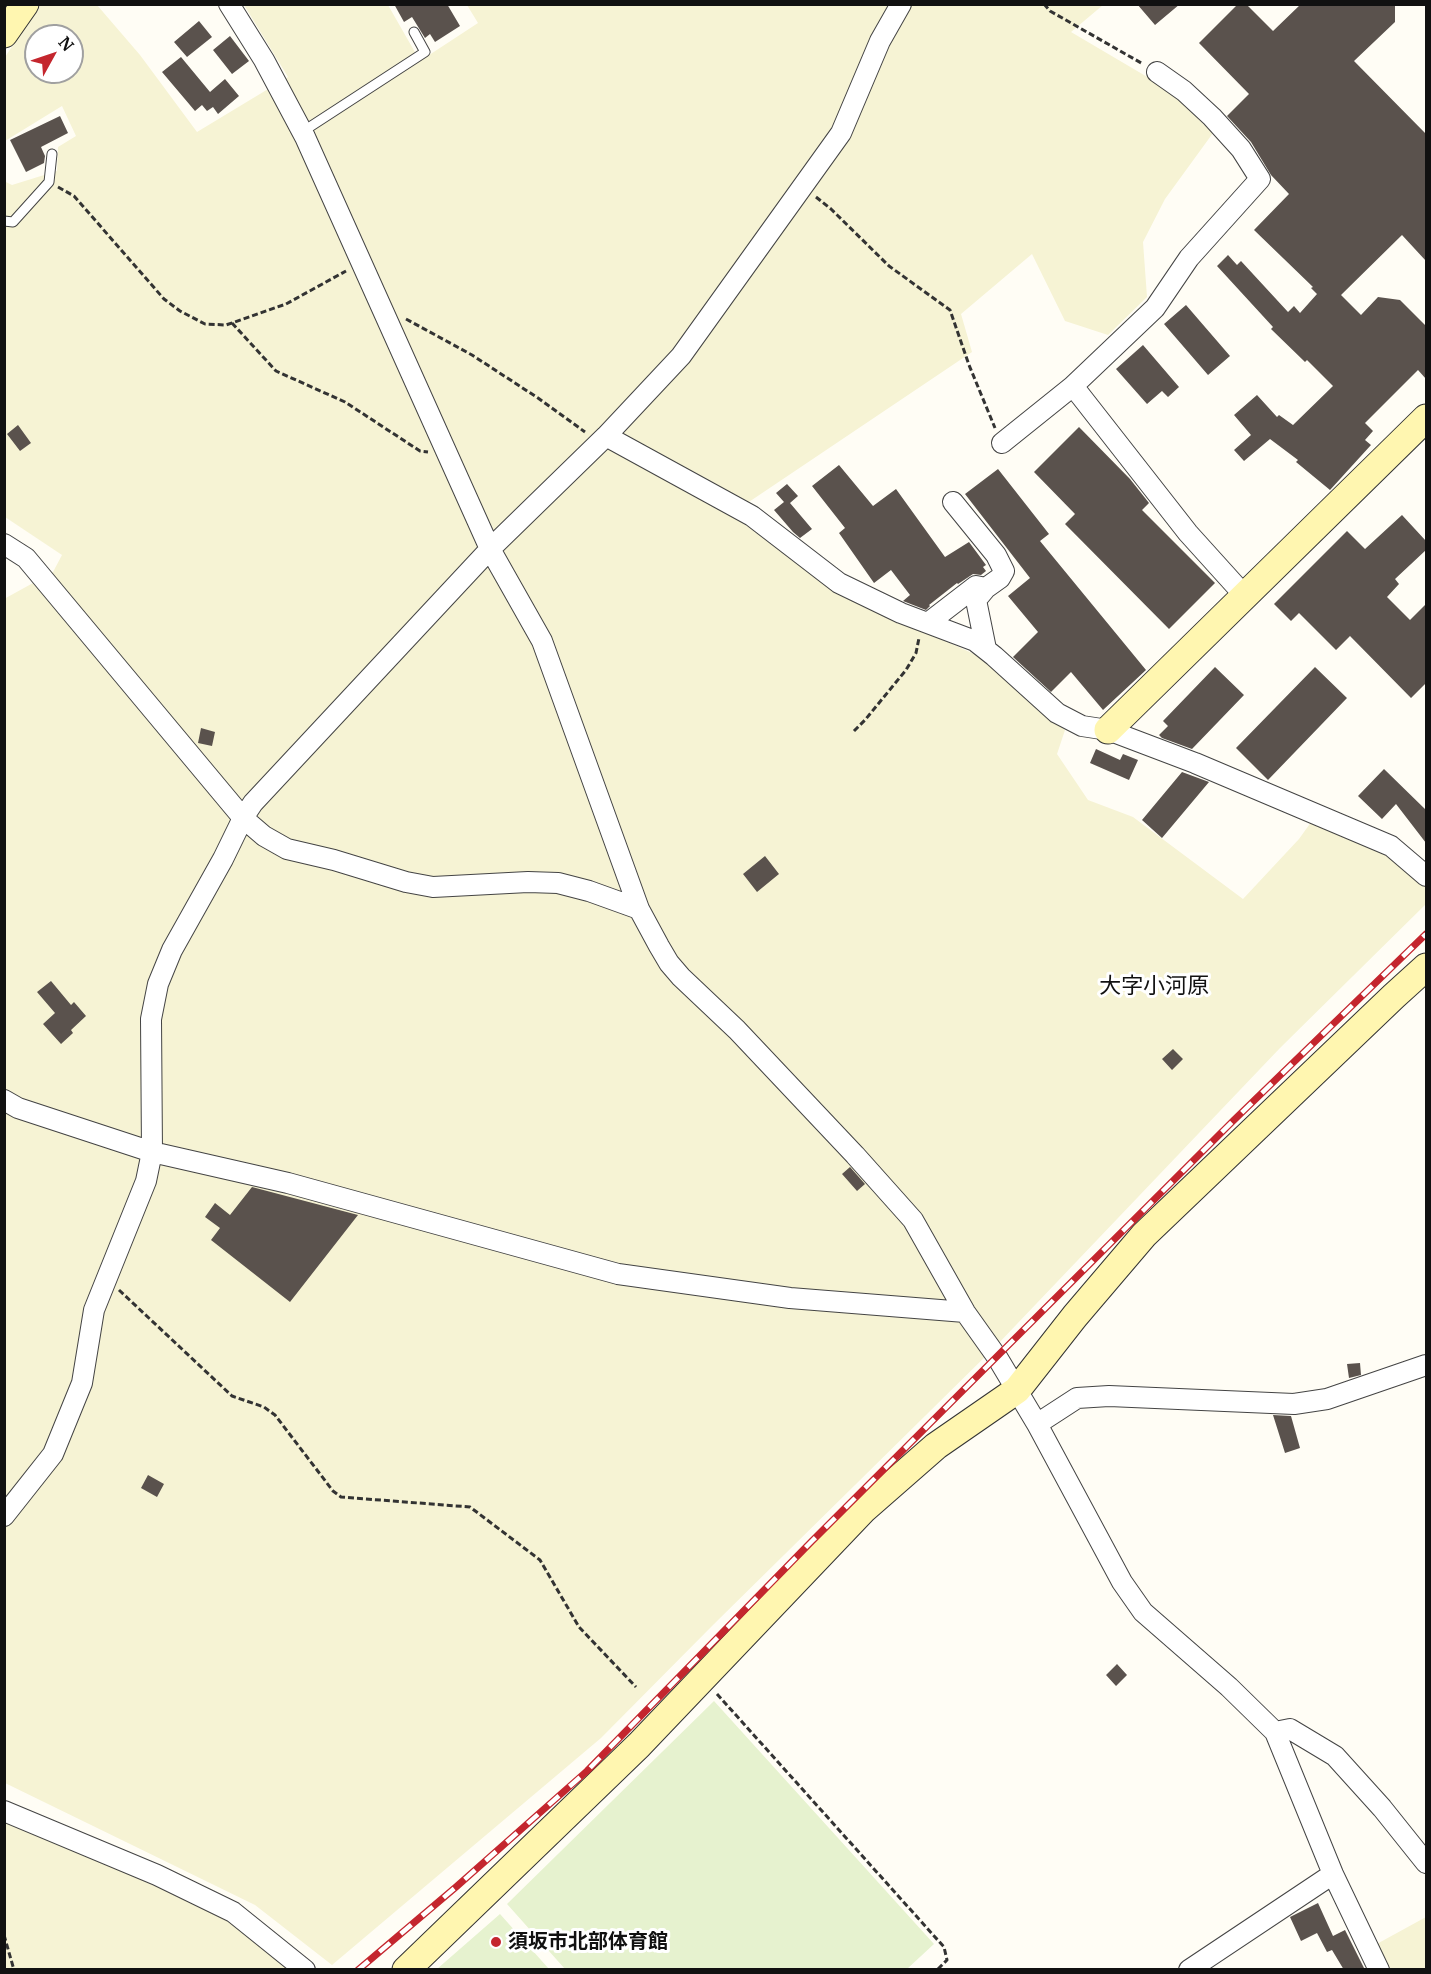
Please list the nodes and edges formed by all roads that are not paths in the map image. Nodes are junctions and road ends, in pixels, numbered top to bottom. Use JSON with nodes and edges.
{"nodes":[{"id":1,"x":25,"y":4,"type":"edge"},
{"id":2,"x":229,"y":4,"type":"edge"},
{"id":3,"x":901,"y":4,"type":"edge"},
{"id":4,"x":414,"y":32,"type":"dead end"},
{"id":5,"x":4,"y":34,"type":"edge"},
{"id":6,"x":1157,"y":72,"type":"road end"},
{"id":7,"x":302,"y":132,"type":"junction"},
{"id":8,"x":52,"y":154,"type":"dead end"},
{"id":9,"x":4,"y":221,"type":"edge"},
{"id":10,"x":1073,"y":386,"type":"junction"},
{"id":11,"x":1426,"y":418,"type":"edge"},
{"id":12,"x":604,"y":438,"type":"junction"},
{"id":13,"x":1002,"y":443,"type":"road end"},
{"id":14,"x":953,"y":502,"type":"dead end"},
{"id":15,"x":4,"y":544,"type":"edge"},
{"id":16,"x":490,"y":549,"type":"junction"},
{"id":17,"x":986,"y":588,"type":"junction"},
{"id":18,"x":1244,"y":595,"type":"junction"},
{"id":19,"x":925,"y":622,"type":"junction"},
{"id":20,"x":986,"y":649,"type":"junction"},
{"id":21,"x":1108,"y":730,"type":"junction"},
{"id":22,"x":243,"y":818,"type":"junction"},
{"id":23,"x":1426,"y":876,"type":"edge"},
{"id":24,"x":639,"y":909,"type":"junction"},
{"id":25,"x":1426,"y":967,"type":"edge"},
{"id":26,"x":4,"y":1100,"type":"edge"},
{"id":27,"x":152,"y":1152,"type":"junction"},
{"id":28,"x":965,"y":1312,"type":"junction"},
{"id":29,"x":1426,"y":1365,"type":"edge"},
{"id":30,"x":1017,"y":1390,"type":"junction"},
{"id":31,"x":1037,"y":1424,"type":"junction"},
{"id":32,"x":4,"y":1516,"type":"edge"},
{"id":33,"x":1275,"y":1732,"type":"junction"},
{"id":34,"x":4,"y":1811,"type":"edge"},
{"id":35,"x":1426,"y":1863,"type":"edge"},
{"id":36,"x":1333,"y":1874,"type":"junction"},
{"id":37,"x":305,"y":1970,"type":"edge"},
{"id":38,"x":406,"y":1970,"type":"edge"},
{"id":39,"x":1189,"y":1970,"type":"edge"},
{"id":40,"x":1379,"y":1970,"type":"edge"}],
"edges":[{"from":1,"to":5,"type":"street"},
{"from":2,"to":7,"type":"street"},
{"from":3,"to":12,"type":"street"},
{"from":4,"to":7,"type":"lane"},
{"from":6,"to":10,"type":"street"},
{"from":7,"to":16,"type":"street"},
{"from":8,"to":9,"type":"lane"},
{"from":10,"to":13,"type":"street"},
{"from":10,"to":18,"type":"street"},
{"from":11,"to":18,"type":"street"},
{"from":12,"to":16,"type":"street"},
{"from":12,"to":19,"type":"street"},
{"from":14,"to":17,"type":"street"},
{"from":15,"to":22,"type":"street"},
{"from":16,"to":22,"type":"street"},
{"from":16,"to":24,"type":"street"},
{"from":17,"to":19,"type":"street"},
{"from":17,"to":20,"type":"street"},
{"from":18,"to":21,"type":"street"},
{"from":19,"to":20,"type":"street"},
{"from":20,"to":21,"type":"street"},
{"from":21,"to":23,"type":"street"},
{"from":22,"to":24,"type":"street"},
{"from":22,"to":27,"type":"street"},
{"from":24,"to":28,"type":"street"},
{"from":25,"to":30,"type":"street"},
{"from":26,"to":27,"type":"street"},
{"from":27,"to":28,"type":"street"},
{"from":27,"to":32,"type":"street"},
{"from":28,"to":30,"type":"street"},
{"from":29,"to":31,"type":"street"},
{"from":30,"to":31,"type":"street"},
{"from":30,"to":38,"type":"street"},
{"from":31,"to":33,"type":"street"},
{"from":33,"to":35,"type":"street"},
{"from":33,"to":36,"type":"street"},
{"from":34,"to":37,"type":"street"},
{"from":36,"to":39,"type":"street"},
{"from":36,"to":40,"type":"street"}]}
